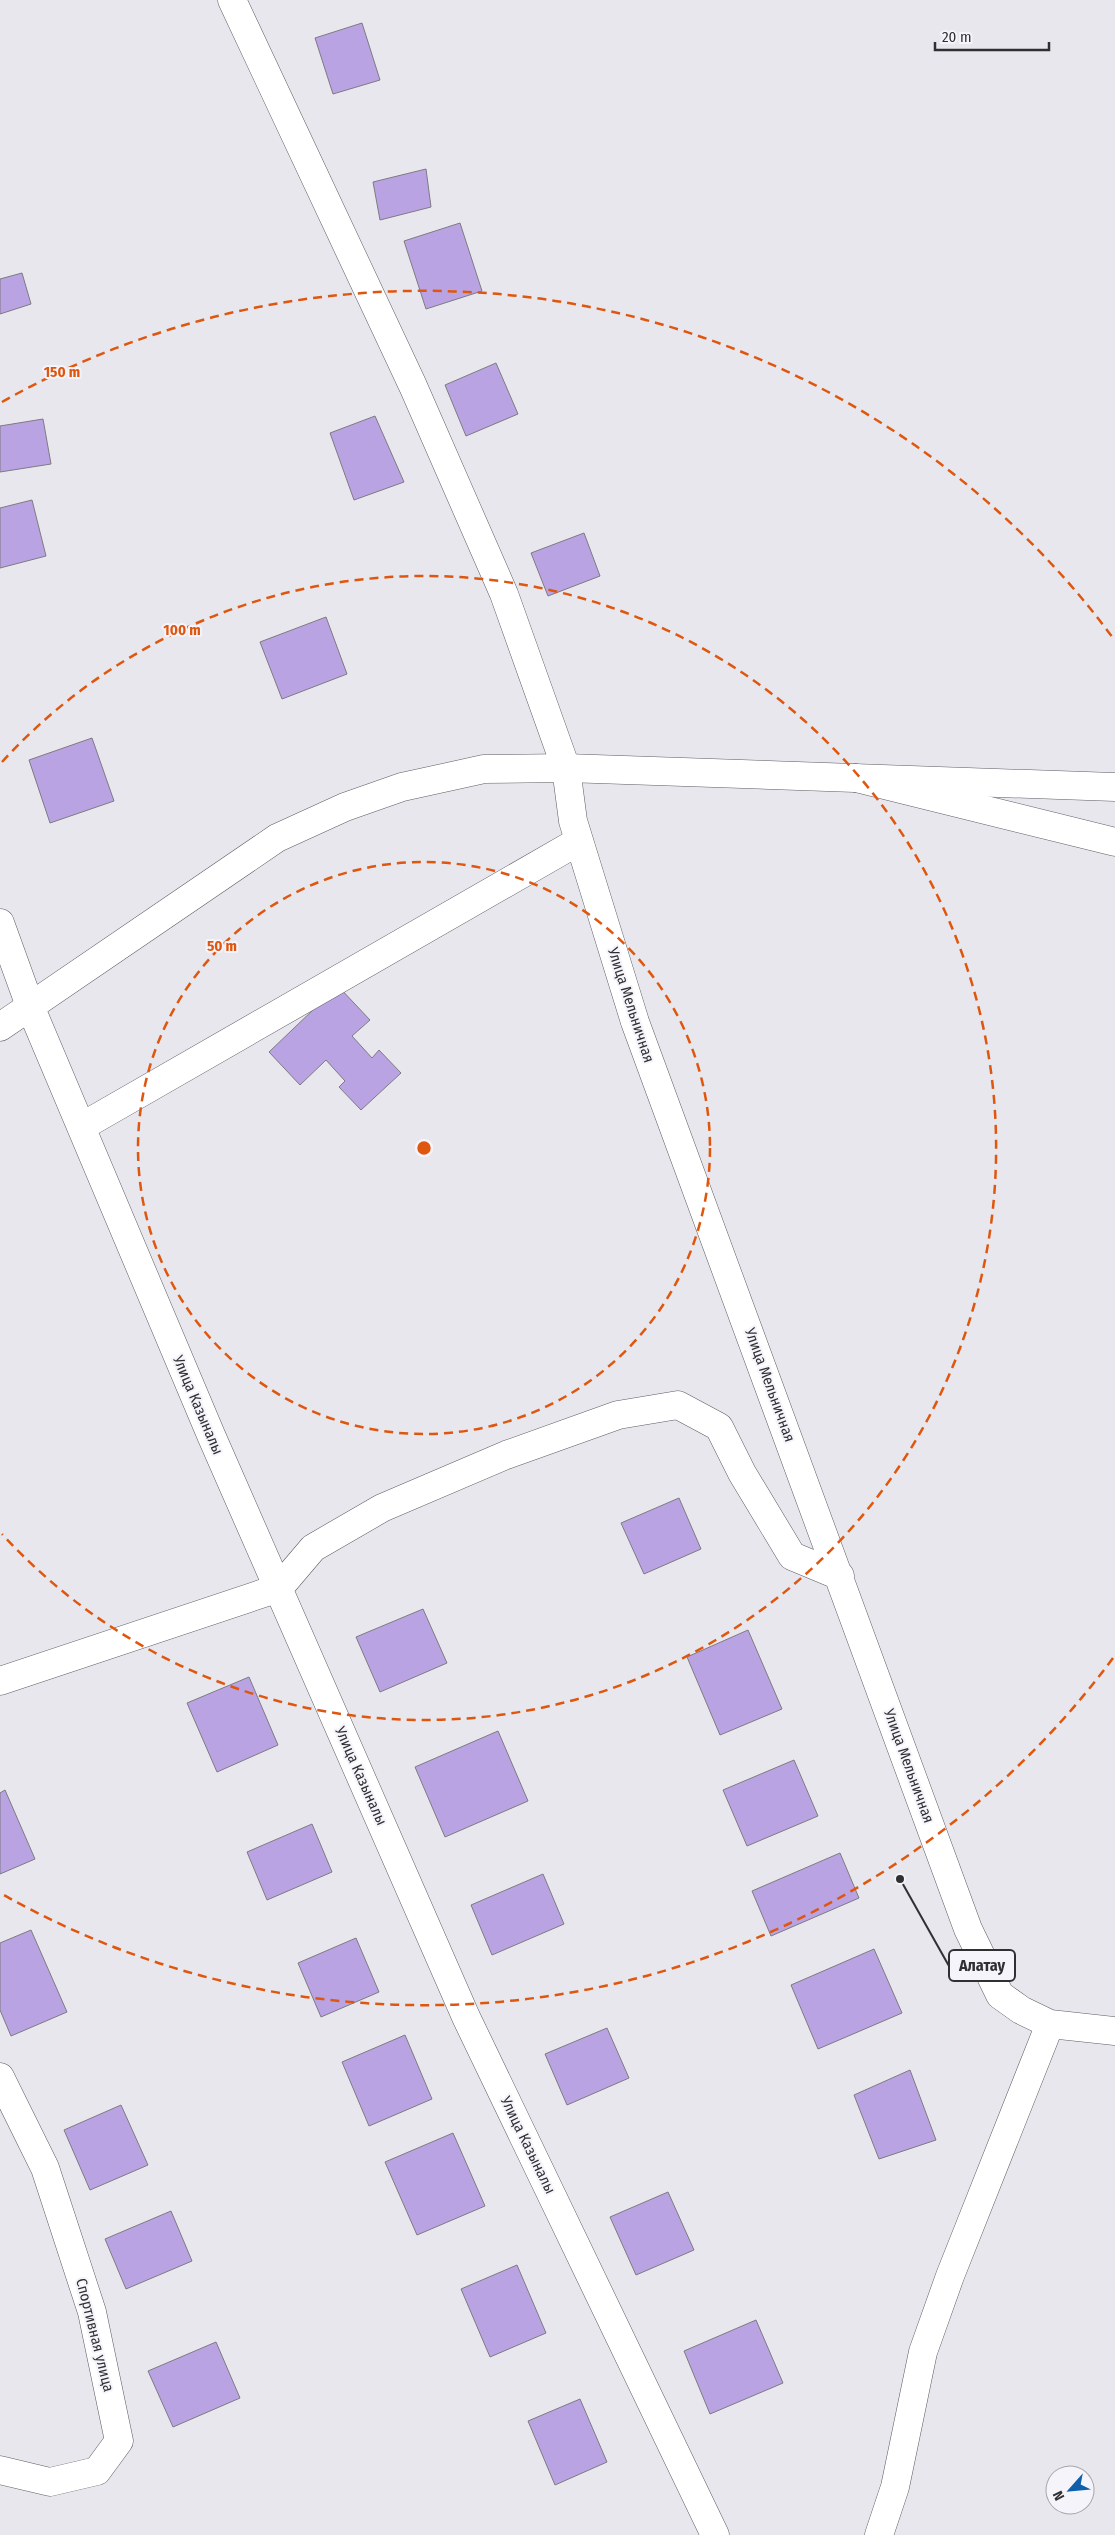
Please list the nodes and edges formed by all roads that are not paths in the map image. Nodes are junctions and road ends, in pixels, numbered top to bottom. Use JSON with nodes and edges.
{"nodes":[{"id":1,"x":232,"y":0,"type":"edge"},
{"id":2,"x":566,"y":768,"type":"junction"},
{"id":3,"x":856,"y":778,"type":"junction"},
{"id":4,"x":1115,"y":787,"type":"edge"},
{"id":5,"x":579,"y":842,"type":"junction"},
{"id":6,"x":1115,"y":842,"type":"edge"},
{"id":7,"x":0,"y":923,"type":"edge"},
{"id":8,"x":30,"y":1006,"type":"junction"},
{"id":9,"x":0,"y":1027,"type":"edge"},
{"id":10,"x":81,"y":1127,"type":"junction"},
{"id":11,"x":840,"y":1576,"type":"junction"},
{"id":12,"x":279,"y":1588,"type":"junction"},
{"id":13,"x":0,"y":1681,"type":"edge"},
{"id":14,"x":1050,"y":2024,"type":"junction"},
{"id":15,"x":1115,"y":2031,"type":"edge"},
{"id":16,"x":0,"y":2077,"type":"edge"},
{"id":17,"x":0,"y":2470,"type":"edge"},
{"id":18,"x":715,"y":2535,"type":"edge"},
{"id":19,"x":879,"y":2535,"type":"edge"}],
"edges":[{"from":1,"to":2,"type":"main road","name":"Улица Мельничная"},
{"from":2,"to":3,"type":"main road"},
{"from":2,"to":5,"type":"main road","name":"Улица Мельничная"},
{"from":2,"to":8,"type":"main road"},
{"from":3,"to":4,"type":"main road"},
{"from":3,"to":6,"type":"main road"},
{"from":5,"to":10,"type":"main road"},
{"from":5,"to":11,"type":"main road","name":"Улица Мельничная"},
{"from":7,"to":8,"type":"main road","name":"Улица Казыналы"},
{"from":8,"to":9,"type":"main road"},
{"from":8,"to":10,"type":"main road","name":"Улица Казыналы"},
{"from":10,"to":12,"type":"main road","name":"Улица Казыналы"},
{"from":11,"to":12,"type":"main road"},
{"from":11,"to":14,"type":"main road","name":"Улица Мельничная"},
{"from":12,"to":13,"type":"main road"},
{"from":12,"to":18,"type":"main road","name":"Улица Казыналы"},
{"from":14,"to":15,"type":"main road"},
{"from":14,"to":19,"type":"main road"},
{"from":16,"to":17,"type":"main road","name":"Спортивная улица"}]}
